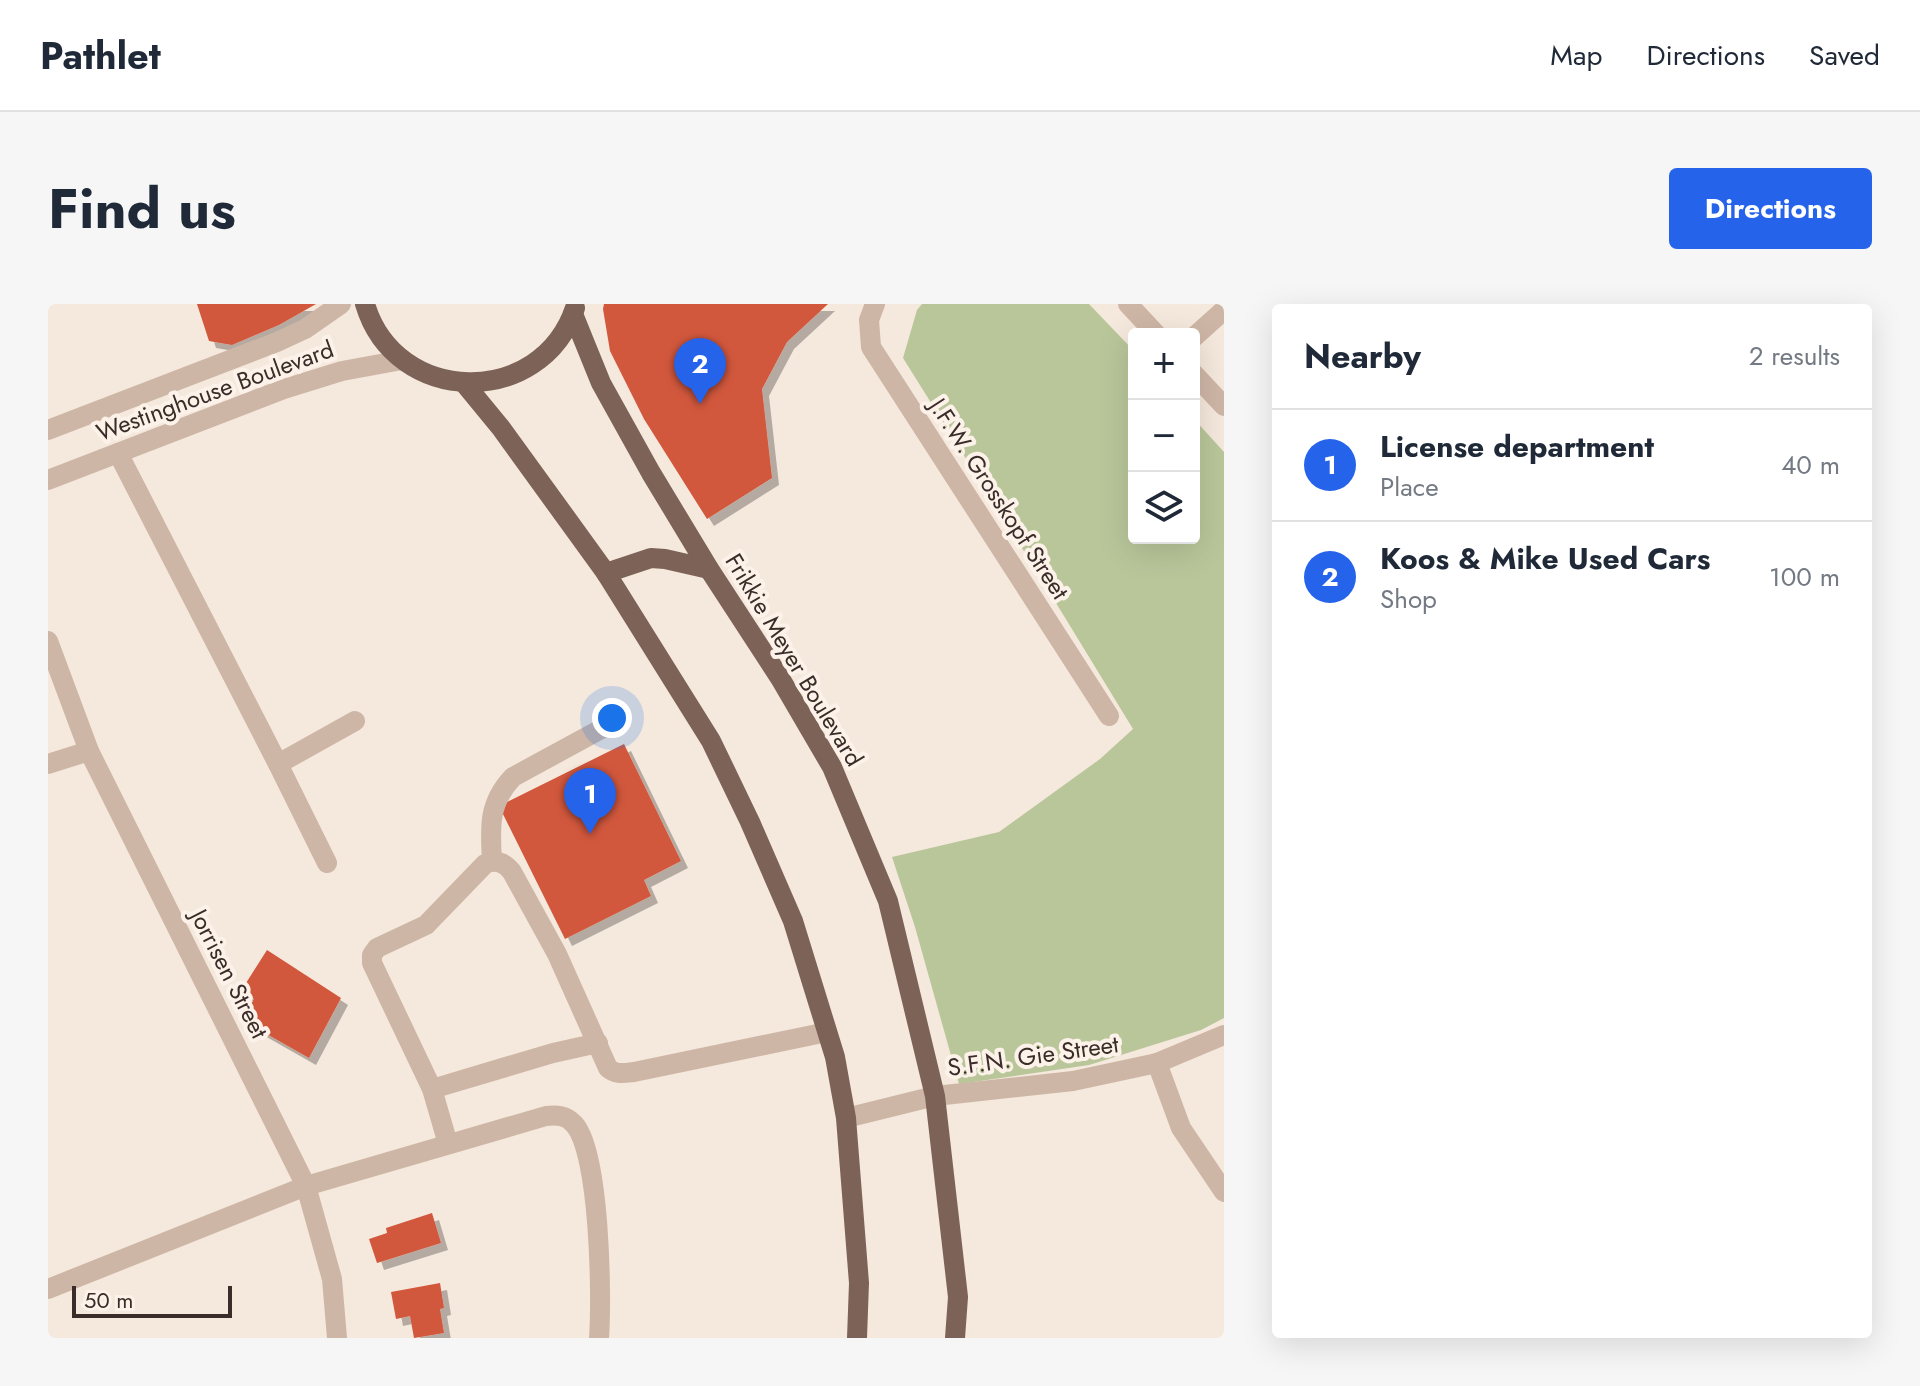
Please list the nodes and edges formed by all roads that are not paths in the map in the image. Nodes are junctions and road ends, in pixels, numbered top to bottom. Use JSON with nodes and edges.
{"nodes":[{"id":1,"x":341,"y":304,"type":"edge"},
{"id":2,"x":365,"y":304,"type":"edge"},
{"id":3,"x":875,"y":304,"type":"edge"},
{"id":4,"x":1128,"y":304,"type":"edge"},
{"id":5,"x":575,"y":309,"type":"edge"},
{"id":6,"x":1224,"y":310,"type":"edge"},
{"id":7,"x":1150,"y":328,"type":"edge"},
{"id":8,"x":1200,"y":332,"type":"edge"},
{"id":9,"x":402,"y":360,"type":"junction"},
{"id":10,"x":1200,"y":380,"type":"edge"},
{"id":11,"x":464,"y":383,"type":"junction"},
{"id":12,"x":1224,"y":406,"type":"edge"},
{"id":13,"x":48,"y":430,"type":"edge"},
{"id":14,"x":118,"y":453,"type":"junction"},
{"id":15,"x":48,"y":480,"type":"edge"},
{"id":16,"x":709,"y":569,"type":"junction"},
{"id":17,"x":606,"y":573,"type":"junction"},
{"id":18,"x":48,"y":641,"type":"edge"},
{"id":19,"x":1109,"y":716,"type":"dead end"},
{"id":20,"x":355,"y":721,"type":"dead end"},
{"id":21,"x":603,"y":728,"type":"dead end"},
{"id":22,"x":89,"y":751,"type":"junction"},
{"id":23,"x":48,"y":764,"type":"edge"},
{"id":24,"x":278,"y":764,"type":"junction"},
{"id":25,"x":492,"y":861,"type":"junction"},
{"id":26,"x":327,"y":863,"type":"dead end"},
{"id":27,"x":827,"y":1032,"type":"junction"},
{"id":28,"x":1224,"y":1035,"type":"edge"},
{"id":29,"x":598,"y":1043,"type":"junction"},
{"id":30,"x":1157,"y":1063,"type":"junction"},
{"id":31,"x":432,"y":1089,"type":"junction"},
{"id":32,"x":935,"y":1096,"type":"junction"},
{"id":33,"x":846,"y":1118,"type":"junction"},
{"id":34,"x":448,"y":1144,"type":"junction"},
{"id":35,"x":306,"y":1186,"type":"junction"},
{"id":36,"x":1224,"y":1192,"type":"edge"},
{"id":37,"x":48,"y":1289,"type":"edge"},
{"id":38,"x":337,"y":1338,"type":"edge"},
{"id":39,"x":599,"y":1338,"type":"edge"},
{"id":40,"x":857,"y":1338,"type":"edge"},
{"id":41,"x":955,"y":1338,"type":"edge"}],
"edges":[{"from":1,"to":13,"type":"street","name":"Westinghouse Boulevard"},
{"from":2,"to":9,"type":"main road"},
{"from":3,"to":19,"type":"street","name":"J.F.W. Grosskopf Street"},
{"from":4,"to":7,"type":"street"},
{"from":5,"to":11,"type":"main road"},
{"from":5,"to":16,"type":"main road","name":"Frikkie Meyer Boulevard"},
{"from":6,"to":8,"type":"street"},
{"from":9,"to":11,"type":"main road"},
{"from":9,"to":14,"type":"street","name":"Westinghouse Boulevard"},
{"from":10,"to":12,"type":"street"},
{"from":11,"to":17,"type":"main road"},
{"from":14,"to":15,"type":"street","name":"Westinghouse Boulevard"},
{"from":14,"to":24,"type":"street"},
{"from":16,"to":17,"type":"main road"},
{"from":16,"to":32,"type":"main road","name":"Frikkie Meyer Boulevard"},
{"from":17,"to":27,"type":"main road"},
{"from":18,"to":22,"type":"street","name":"Jorrisen Street"},
{"from":20,"to":24,"type":"street"},
{"from":21,"to":25,"type":"street"},
{"from":22,"to":23,"type":"street"},
{"from":22,"to":35,"type":"street","name":"Jorrisen Street"},
{"from":24,"to":26,"type":"street"},
{"from":25,"to":29,"type":"street"},
{"from":25,"to":31,"type":"street"},
{"from":27,"to":29,"type":"street"},
{"from":27,"to":33,"type":"main road"},
{"from":28,"to":30,"type":"street","name":"S.F.N. Gie Street"},
{"from":29,"to":31,"type":"street"},
{"from":30,"to":32,"type":"street","name":"S.F.N. Gie Street"},
{"from":30,"to":36,"type":"street"},
{"from":31,"to":34,"type":"street"},
{"from":32,"to":33,"type":"street","name":"S.F.N. Gie Street"},
{"from":32,"to":41,"type":"main road","name":"Frikkie Meyer Boulevard"},
{"from":33,"to":40,"type":"main road"},
{"from":34,"to":35,"type":"street"},
{"from":34,"to":39,"type":"street"},
{"from":35,"to":37,"type":"street"},
{"from":35,"to":38,"type":"street","name":"Jorrisen Street"}]}
